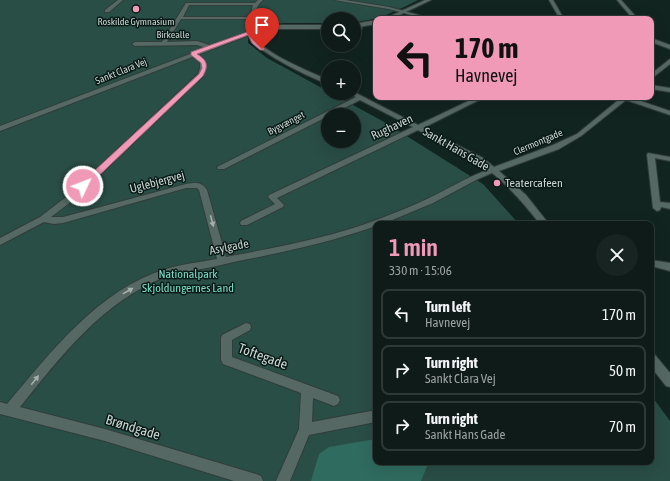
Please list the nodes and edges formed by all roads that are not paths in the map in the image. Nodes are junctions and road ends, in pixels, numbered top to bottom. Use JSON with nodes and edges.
{"nodes":[{"id":1,"x":121,"y":0,"type":"edge"},
{"id":2,"x":336,"y":0,"type":"edge"},
{"id":3,"x":429,"y":0,"type":"edge"},
{"id":4,"x":551,"y":0,"type":"edge"},
{"id":5,"x":619,"y":0,"type":"edge"},
{"id":6,"x":256,"y":2,"type":"edge"},
{"id":7,"x":107,"y":11,"type":"dead end"},
{"id":8,"x":404,"y":12,"type":"junction"},
{"id":9,"x":394,"y":16,"type":"edge"},
{"id":10,"x":420,"y":16,"type":"edge"},
{"id":11,"x":560,"y":16,"type":"edge"},
{"id":12,"x":633,"y":16,"type":"edge"},
{"id":13,"x":180,"y":18,"type":"junction"},
{"id":14,"x":252,"y":18,"type":"junction"},
{"id":15,"x":373,"y":23,"type":"edge"},
{"id":16,"x":361,"y":25,"type":"edge"},
{"id":17,"x":321,"y":27,"type":"edge"},
{"id":18,"x":250,"y":33,"type":"junction"},
{"id":19,"x":654,"y":42,"type":"edge"},
{"id":20,"x":164,"y":43,"type":"junction"},
{"id":21,"x":135,"y":44,"type":"dead end"},
{"id":22,"x":210,"y":47,"type":"junction"},
{"id":23,"x":670,"y":47,"type":"edge"},
{"id":24,"x":193,"y":54,"type":"junction"},
{"id":25,"x":670,"y":61,"type":"edge"},
{"id":26,"x":654,"y":74,"type":"edge"},
{"id":27,"x":321,"y":78,"type":"edge"},
{"id":28,"x":654,"y":87,"type":"edge"},
{"id":29,"x":670,"y":90,"type":"edge"},
{"id":30,"x":361,"y":97,"type":"edge"},
{"id":31,"x":355,"y":100,"type":"edge"},
{"id":32,"x":476,"y":100,"type":"edge"},
{"id":33,"x":623,"y":100,"type":"edge"},
{"id":34,"x":632,"y":100,"type":"edge"},
{"id":35,"x":670,"y":113,"type":"edge"},
{"id":36,"x":419,"y":128,"type":"junction"},
{"id":37,"x":0,"y":129,"type":"edge"},
{"id":38,"x":670,"y":159,"type":"edge"},
{"id":39,"x":221,"y":167,"type":"dead end"},
{"id":40,"x":493,"y":170,"type":"junction"},
{"id":41,"x":670,"y":206,"type":"edge"},
{"id":42,"x":43,"y":220,"type":"junction"},
{"id":43,"x":382,"y":221,"type":"edge"},
{"id":44,"x":543,"y":221,"type":"edge"},
{"id":45,"x":244,"y":223,"type":"dead end"},
{"id":46,"x":373,"y":224,"type":"edge"},
{"id":47,"x":0,"y":242,"type":"edge"},
{"id":48,"x":222,"y":261,"type":"junction"},
{"id":49,"x":654,"y":264,"type":"edge"},
{"id":50,"x":670,"y":267,"type":"edge"},
{"id":51,"x":246,"y":327,"type":"dead end"},
{"id":52,"x":654,"y":363,"type":"edge"},
{"id":53,"x":670,"y":382,"type":"edge"},
{"id":54,"x":307,"y":390,"type":"junction"},
{"id":55,"x":334,"y":400,"type":"dead end"},
{"id":56,"x":5,"y":409,"type":"edge"},
{"id":57,"x":373,"y":417,"type":"edge"},
{"id":58,"x":305,"y":429,"type":"junction"},
{"id":59,"x":256,"y":481,"type":"edge"},
{"id":60,"x":283,"y":481,"type":"edge"}],
"edges":[{"from":1,"to":7,"type":"street"},
{"from":2,"to":8,"type":"street"},
{"from":3,"to":8,"type":"main road"},
{"from":4,"to":11,"type":"street"},
{"from":5,"to":12,"type":"street"},
{"from":6,"to":13,"type":"street"},
{"from":6,"to":14,"type":"street"},
{"from":8,"to":9,"type":"main road"},
{"from":8,"to":10,"type":"street"},
{"from":13,"to":14,"type":"street"},
{"from":13,"to":20,"type":"street"},
{"from":14,"to":18,"type":"street"},
{"from":15,"to":16,"type":"main road"},
{"from":17,"to":18,"type":"main road","name":"Sankt Clara Vej"},
{"from":18,"to":22,"type":"main road","name":"Sankt Clara Vej"},
{"from":18,"to":27,"type":"street"},
{"from":19,"to":23,"type":"street"},
{"from":20,"to":21,"type":"street","name":"Birkealle"},
{"from":20,"to":22,"type":"street","name":"Birkealle"},
{"from":22,"to":24,"type":"main road","name":"Sankt Clara Vej"},
{"from":24,"to":37,"type":"main road","name":"Sankt Clara Vej"},
{"from":24,"to":42,"type":"street"},
{"from":25,"to":26,"type":"street"},
{"from":28,"to":29,"type":"street"},
{"from":30,"to":36,"type":"street","name":"Sankt Hans Gade"},
{"from":31,"to":39,"type":"street","name":"Bygvænget"},
{"from":32,"to":36,"type":"street","name":"Rughaven"},
{"from":33,"to":40,"type":"street","name":"Clermontgade"},
{"from":34,"to":35,"type":"street","name":"Clermontgade"},
{"from":36,"to":40,"type":"street","name":"Sankt Hans Gade"},
{"from":36,"to":45,"type":"street","name":"Rughaven"},
{"from":38,"to":41,"type":"street"},
{"from":40,"to":43,"type":"street","name":"Asylgade"},
{"from":40,"to":44,"type":"street","name":"Sankt Hans Gade"},
{"from":42,"to":47,"type":"street"},
{"from":42,"to":48,"type":"street","name":"Uglebjergvej","one_way":true},
{"from":46,"to":48,"type":"street","name":"Asylgade"},
{"from":56,"to":48,"type":"street","name":"Asylgade","one_way":true},
{"from":49,"to":50,"type":"street"},
{"from":51,"to":54,"type":"street","name":"Toftegade"},
{"from":52,"to":53,"type":"street"},
{"from":54,"to":55,"type":"street","name":"Toftegade"},
{"from":54,"to":58,"type":"street"},
{"from":56,"to":59,"type":"street","name":"Brøndgade"},
{"from":57,"to":58,"type":"street"},
{"from":58,"to":60,"type":"street"}]}
